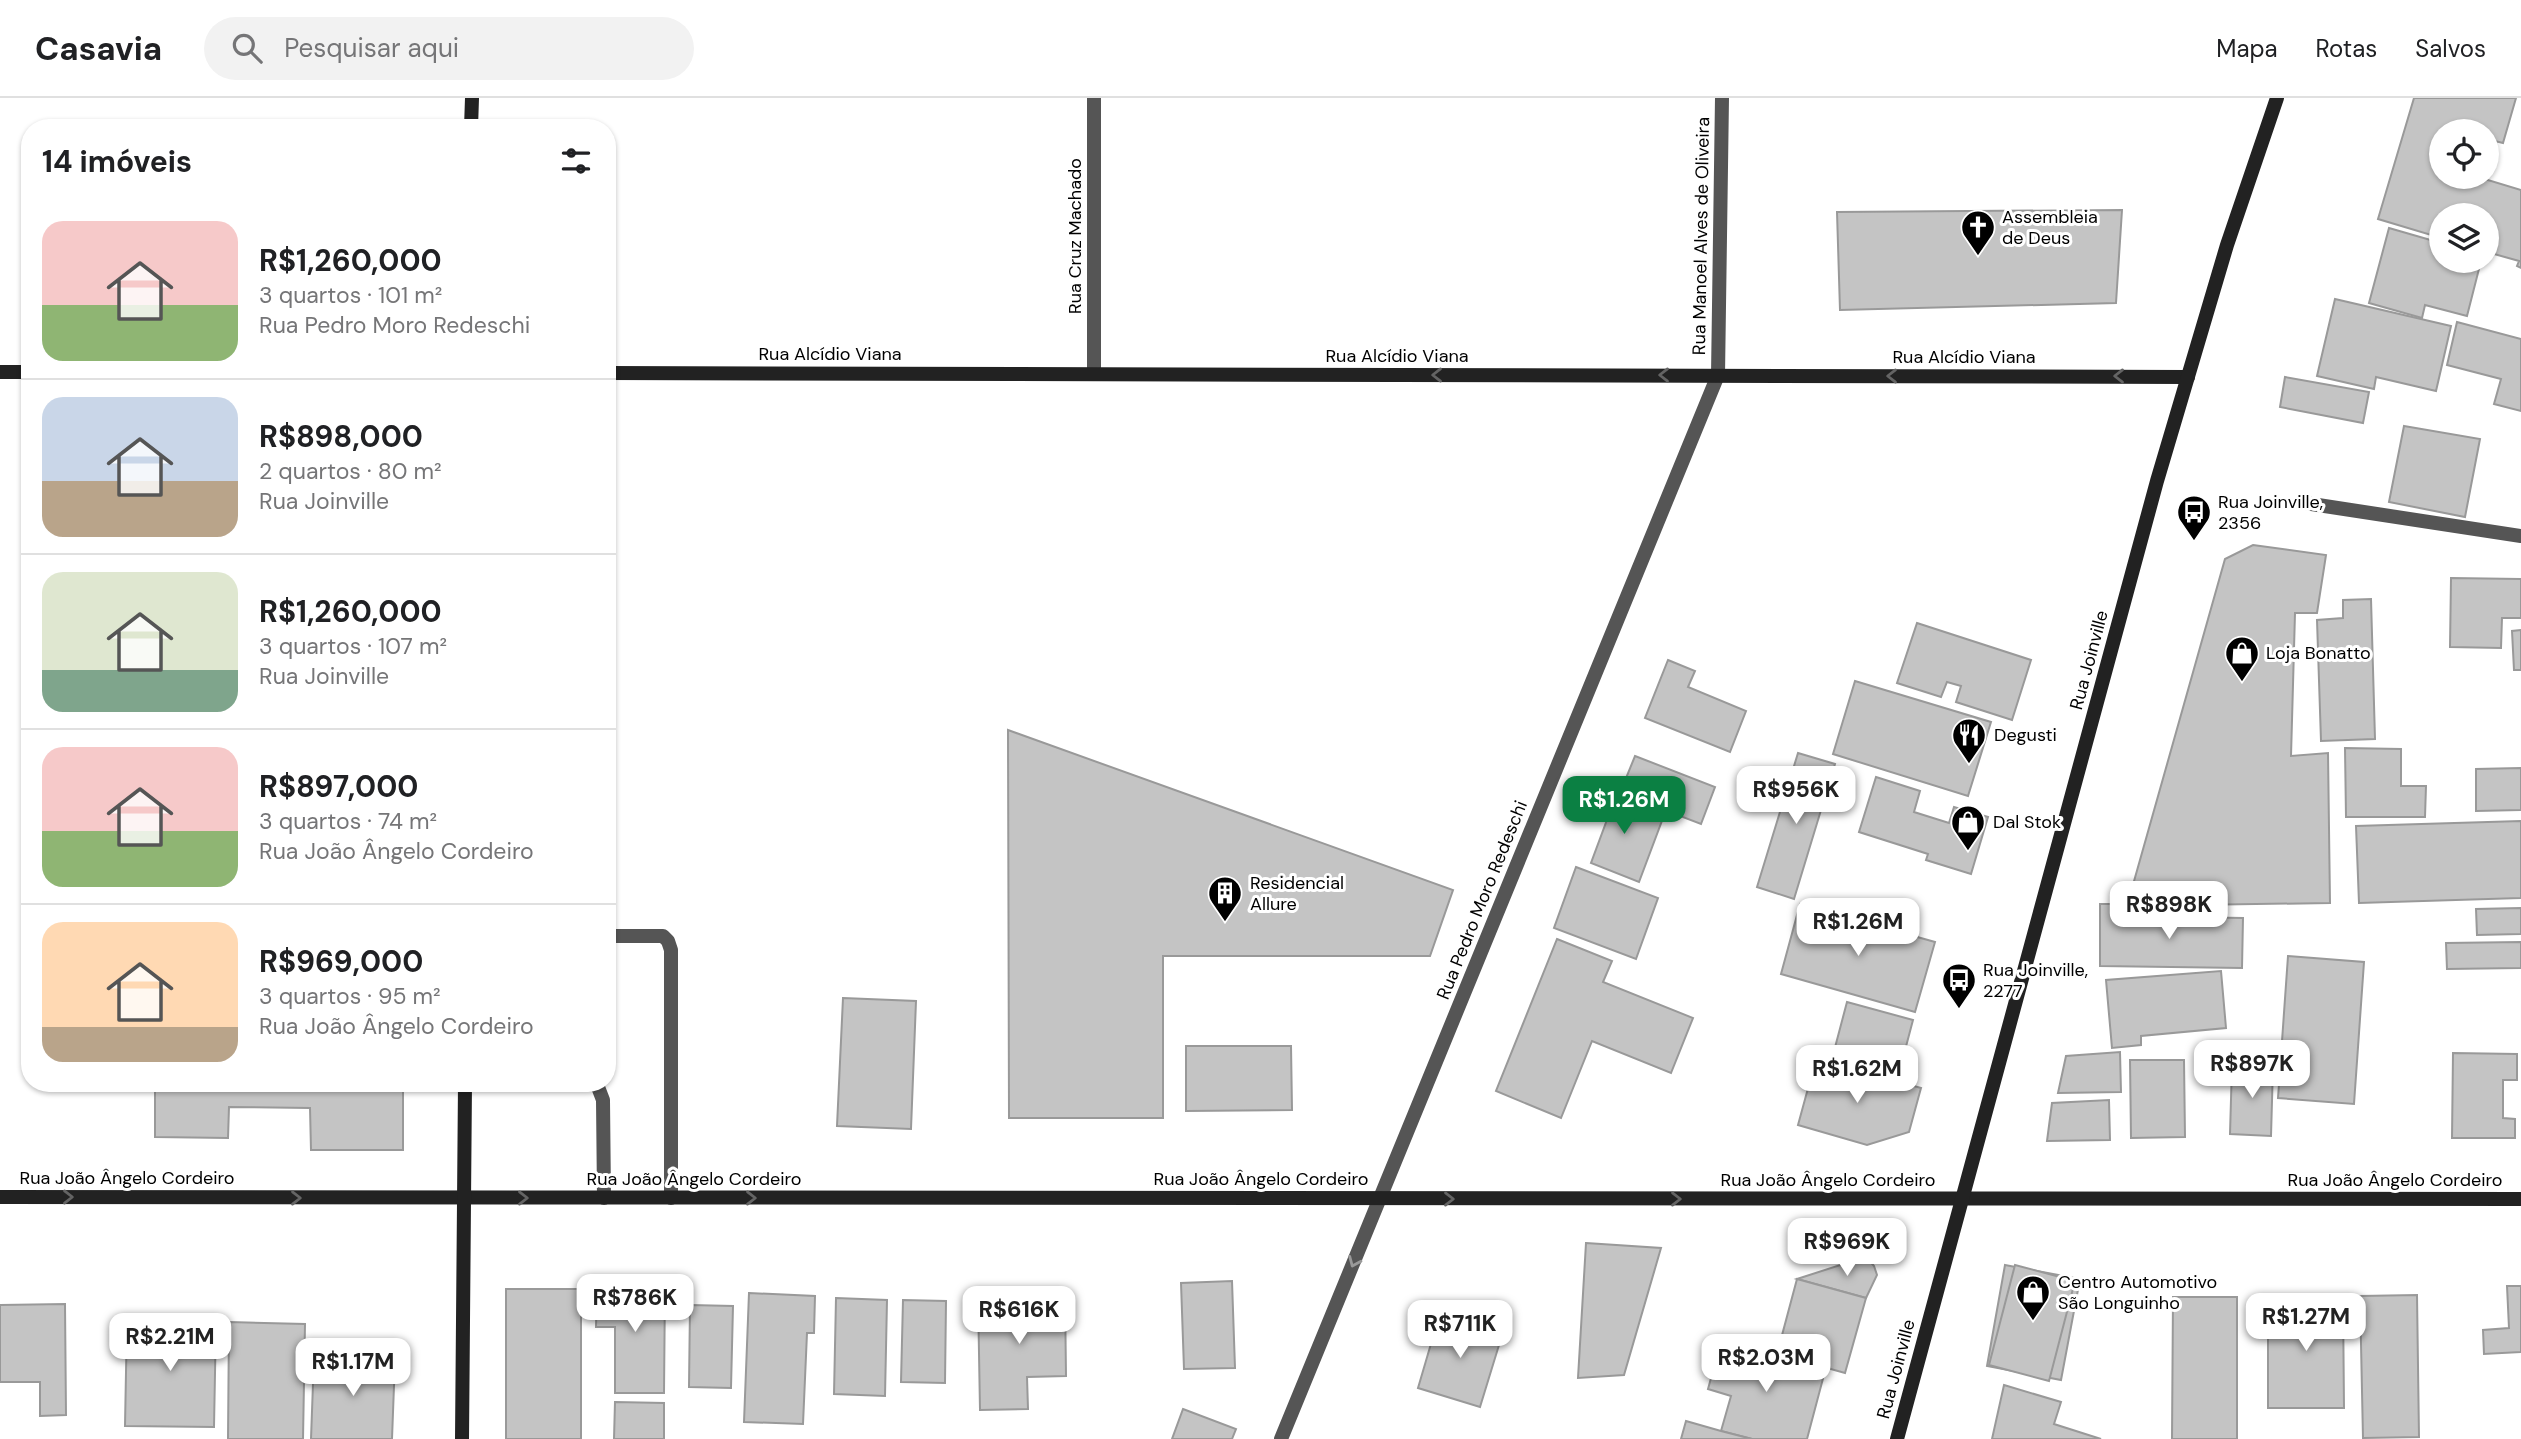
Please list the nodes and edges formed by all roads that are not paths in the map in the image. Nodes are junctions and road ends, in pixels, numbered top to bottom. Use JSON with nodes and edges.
{"nodes":[{"id":1,"x":472,"y":98,"type":"edge"},
{"id":2,"x":1094,"y":98,"type":"edge"},
{"id":3,"x":1722,"y":98,"type":"edge"},
{"id":4,"x":2277,"y":98,"type":"edge"},
{"id":5,"x":471,"y":119,"type":"edge"},
{"id":6,"x":0,"y":372,"type":"edge"},
{"id":7,"x":21,"y":372,"type":"edge"},
{"id":8,"x":616,"y":373,"type":"edge"},
{"id":9,"x":1094,"y":374,"type":"junction"},
{"id":10,"x":1718,"y":376,"type":"junction"},
{"id":11,"x":2188,"y":377,"type":"junction"},
{"id":12,"x":2305,"y":503,"type":"dead end"},
{"id":13,"x":2521,"y":536,"type":"edge"},
{"id":14,"x":616,"y":936,"type":"edge"},
{"id":15,"x":465,"y":1092,"type":"edge"},
{"id":16,"x":600,"y":1092,"type":"edge"},
{"id":17,"x":0,"y":1197,"type":"edge"},
{"id":18,"x":464,"y":1198,"type":"junction"},
{"id":19,"x":604,"y":1198,"type":"junction"},
{"id":20,"x":671,"y":1198,"type":"junction"},
{"id":21,"x":1380,"y":1199,"type":"junction"},
{"id":22,"x":1963,"y":1199,"type":"junction"},
{"id":23,"x":2521,"y":1199,"type":"edge"},
{"id":24,"x":462,"y":1439,"type":"edge"},
{"id":25,"x":1281,"y":1439,"type":"edge"},
{"id":26,"x":1896,"y":1439,"type":"edge"}],
"edges":[{"from":1,"to":5,"type":"street"},
{"from":2,"to":9,"type":"street","name":"Rua Cruz Machado"},
{"from":3,"to":10,"type":"street","name":"Rua Manoel Alves de Oliveira"},
{"from":4,"to":11,"type":"street","name":"Rua Joinville"},
{"from":6,"to":7,"type":"street"},
{"from":8,"to":9,"type":"street","name":"Rua Alcídio Viana"},
{"from":10,"to":9,"type":"street","name":"Rua Alcídio Viana","one_way":true},
{"from":11,"to":10,"type":"street","name":"Rua Alcídio Viana","one_way":true},
{"from":10,"to":21,"type":"street","name":"Rua Pedro Moro Redeschi"},
{"from":11,"to":22,"type":"street","name":"Rua Joinville"},
{"from":12,"to":13,"type":"street"},
{"from":14,"to":20,"type":"street"},
{"from":15,"to":18,"type":"street"},
{"from":16,"to":19,"type":"street"},
{"from":17,"to":18,"type":"street","name":"Rua João Ângelo Cordeiro","one_way":true},
{"from":18,"to":19,"type":"street","name":"Rua João Ângelo Cordeiro","one_way":true},
{"from":18,"to":24,"type":"street"},
{"from":19,"to":20,"type":"street","name":"Rua João Ângelo Cordeiro"},
{"from":20,"to":21,"type":"street","name":"Rua João Ângelo Cordeiro","one_way":true},
{"from":21,"to":22,"type":"street","name":"Rua João Ângelo Cordeiro","one_way":true},
{"from":21,"to":25,"type":"street","name":"Rua Pedro Moro Redeschi","one_way":true},
{"from":22,"to":23,"type":"street","name":"Rua João Ângelo Cordeiro"},
{"from":22,"to":26,"type":"street","name":"Rua Joinville"}]}
